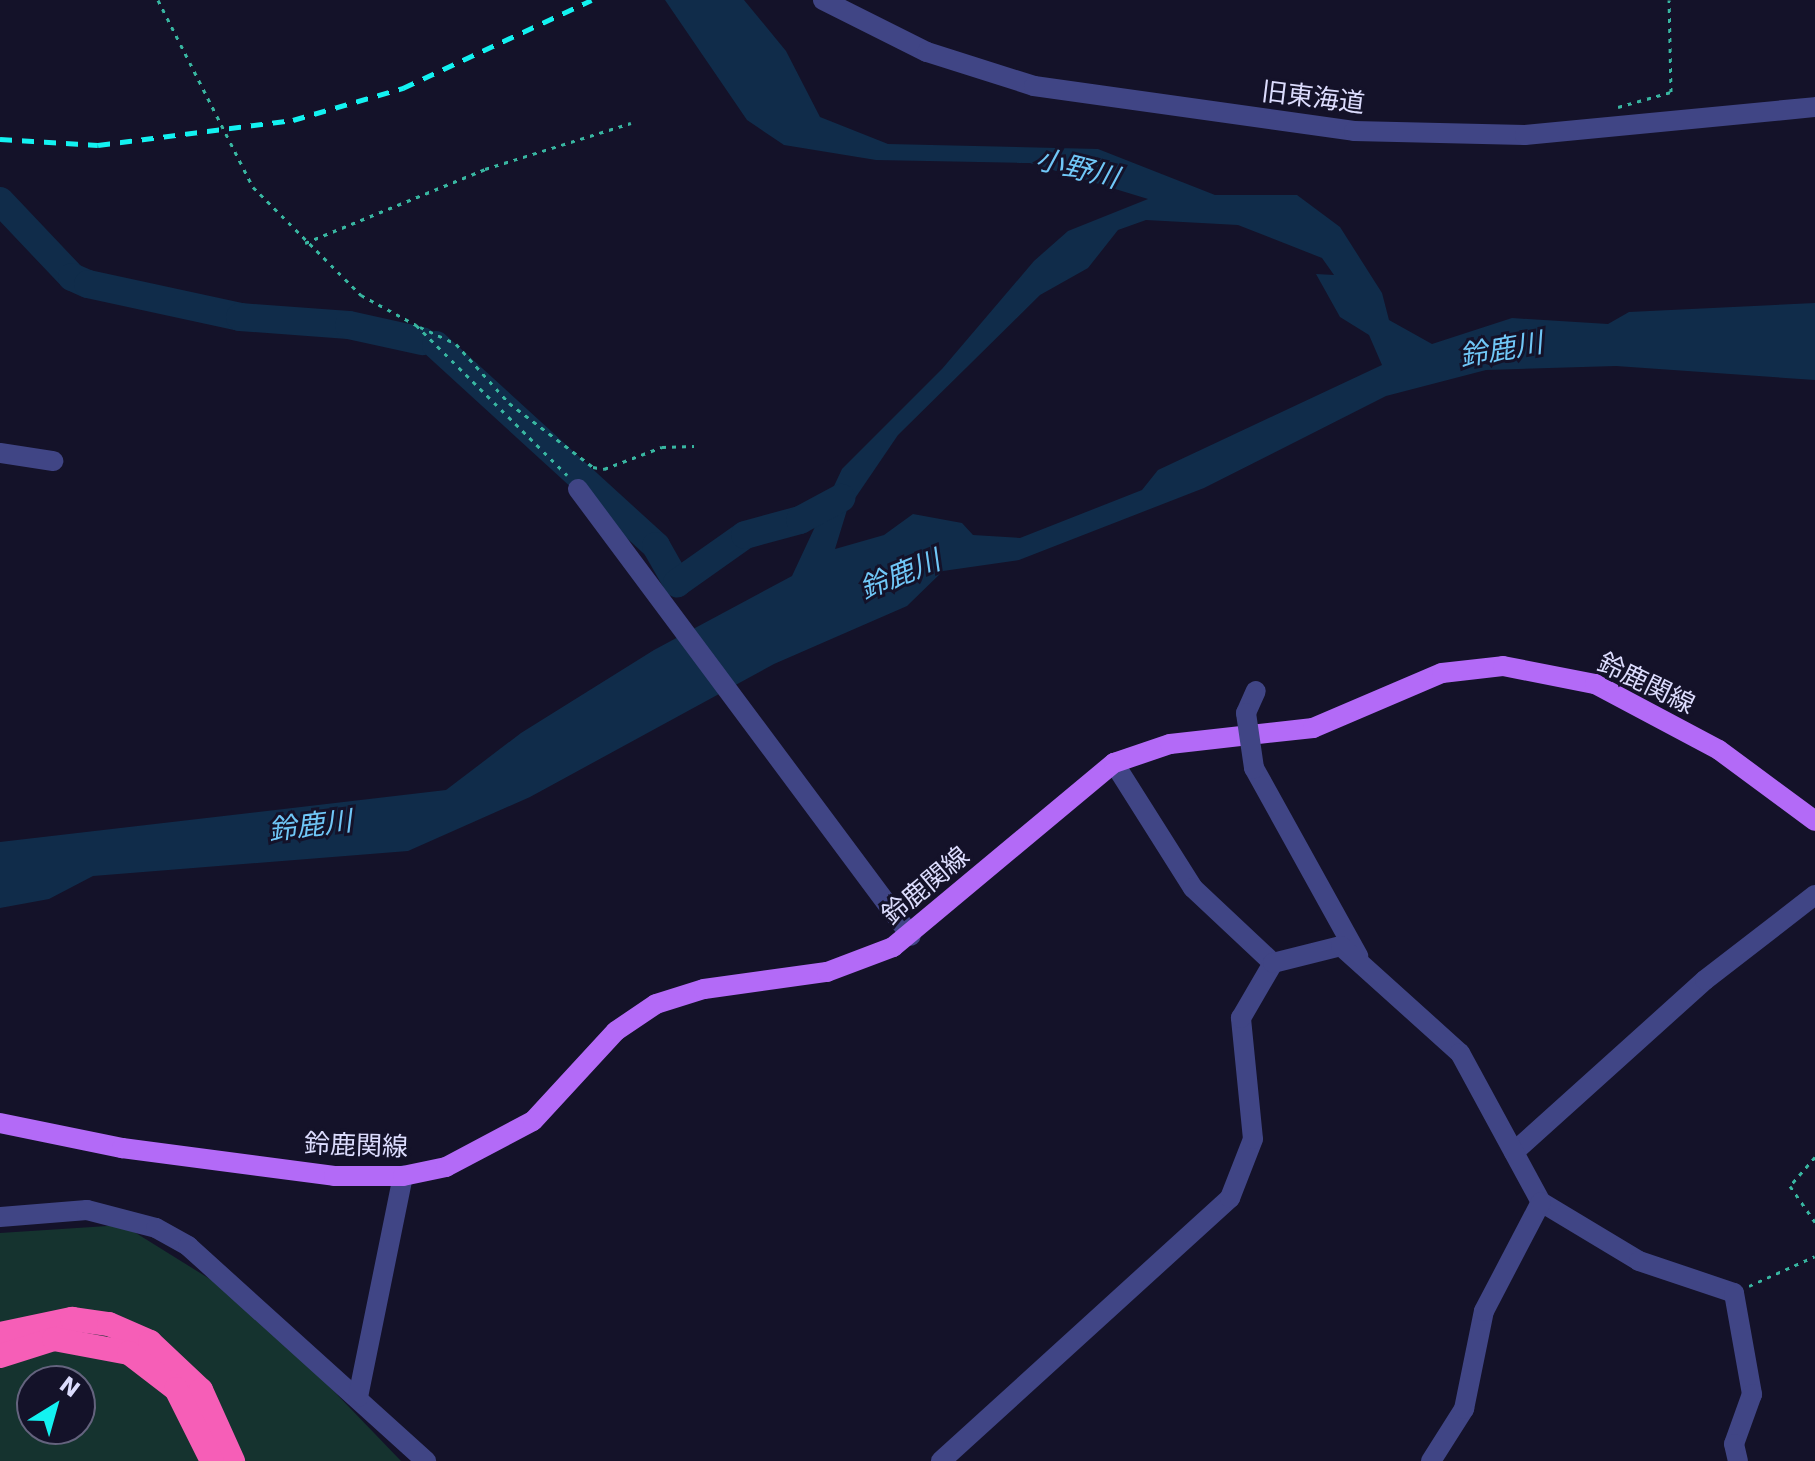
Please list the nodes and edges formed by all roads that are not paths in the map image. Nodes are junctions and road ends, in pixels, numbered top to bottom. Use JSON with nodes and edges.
{"nodes":[{"id":1,"x":823,"y":0,"type":"edge"},
{"id":2,"x":1815,"y":107,"type":"edge"},
{"id":3,"x":0,"y":453,"type":"edge"},
{"id":4,"x":53,"y":461,"type":"dead end"},
{"id":5,"x":578,"y":489,"type":"road end"},
{"id":6,"x":1256,"y":691,"type":"dead end"},
{"id":7,"x":1114,"y":763,"type":"junction"},
{"id":8,"x":1815,"y":821,"type":"edge"},
{"id":9,"x":1815,"y":895,"type":"edge"},
{"id":10,"x":911,"y":936,"type":"junction"},
{"id":11,"x":1359,"y":960,"type":"junction"},
{"id":12,"x":1273,"y":963,"type":"junction"},
{"id":13,"x":0,"y":1123,"type":"edge"},
{"id":14,"x":1514,"y":1152,"type":"junction"},
{"id":15,"x":403,"y":1176,"type":"junction"},
{"id":16,"x":1541,"y":1202,"type":"junction"},
{"id":17,"x":0,"y":1217,"type":"edge"},
{"id":18,"x":0,"y":1334,"type":"edge"},
{"id":19,"x":0,"y":1356,"type":"edge"},
{"id":20,"x":358,"y":1397,"type":"junction"},
{"id":21,"x":212,"y":1461,"type":"edge"},
{"id":22,"x":233,"y":1461,"type":"edge"},
{"id":23,"x":426,"y":1461,"type":"edge"},
{"id":24,"x":941,"y":1461,"type":"edge"},
{"id":25,"x":1431,"y":1461,"type":"edge"},
{"id":26,"x":1738,"y":1461,"type":"edge"}],
"edges":[{"from":1,"to":2,"type":"street","name":"旧東海道"},
{"from":3,"to":4,"type":"street"},
{"from":5,"to":10,"type":"street"},
{"from":6,"to":11,"type":"street","bridge":true},
{"from":7,"to":8,"type":"main road","name":"鈴鹿関線"},
{"from":7,"to":10,"type":"main road","name":"鈴鹿関線"},
{"from":7,"to":12,"type":"street"},
{"from":9,"to":14,"type":"street"},
{"from":10,"to":15,"type":"main road","name":"鈴鹿関線"},
{"from":11,"to":12,"type":"street"},
{"from":11,"to":14,"type":"street"},
{"from":12,"to":24,"type":"street"},
{"from":13,"to":15,"type":"main road","name":"鈴鹿関線"},
{"from":14,"to":16,"type":"street"},
{"from":15,"to":20,"type":"street"},
{"from":16,"to":25,"type":"street"},
{"from":16,"to":26,"type":"street"},
{"from":17,"to":20,"type":"street"},
{"from":18,"to":22,"type":"highway"},
{"from":19,"to":21,"type":"highway"},
{"from":20,"to":23,"type":"street"}]}
